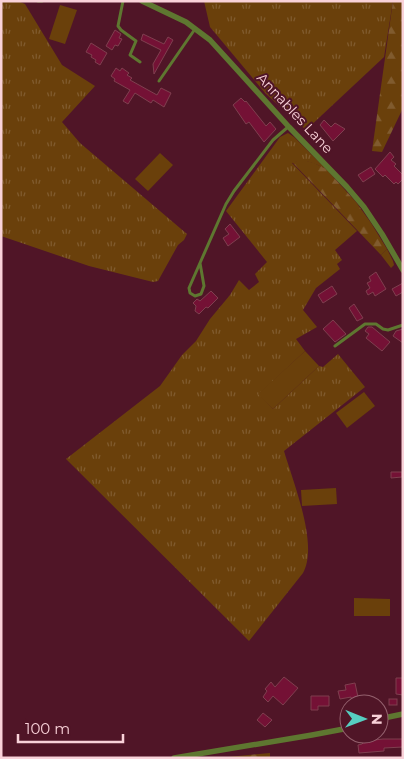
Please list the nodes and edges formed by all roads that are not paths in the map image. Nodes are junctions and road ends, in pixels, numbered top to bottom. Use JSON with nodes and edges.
{"nodes":[{"id":1,"x":38,"y":1,"type":"edge"},
{"id":2,"x":42,"y":1,"type":"edge"},
{"id":3,"x":123,"y":1,"type":"edge"},
{"id":4,"x":142,"y":1,"type":"edge"},
{"id":5,"x":196,"y":28,"type":"junction"},
{"id":6,"x":140,"y":62,"type":"dead end"},
{"id":7,"x":159,"y":81,"type":"dead end"},
{"id":8,"x":289,"y":127,"type":"junction"},
{"id":9,"x":200,"y":263,"type":"junction"},
{"id":10,"x":403,"y":270,"type":"edge"},
{"id":11,"x":403,"y":325,"type":"edge"},
{"id":12,"x":335,"y":346,"type":"dead end"},
{"id":13,"x":403,"y":714,"type":"edge"},
{"id":14,"x":389,"y":717,"type":"edge"},
{"id":15,"x":339,"y":730,"type":"edge"},
{"id":16,"x":174,"y":758,"type":"edge"}],
"edges":[{"from":1,"to":2,"type":"lane"},
{"from":3,"to":6,"type":"lane"},
{"from":4,"to":5,"type":"street","name":"Annables Lane"},
{"from":5,"to":7,"type":"lane"},
{"from":5,"to":8,"type":"street","name":"Annables Lane"},
{"from":8,"to":9,"type":"lane"},
{"from":8,"to":10,"type":"street","name":"Annables Lane"},
{"from":9,"to":9,"type":"lane"},
{"from":11,"to":12,"type":"lane"},
{"from":13,"to":14,"type":"street"},
{"from":15,"to":16,"type":"street"}]}
